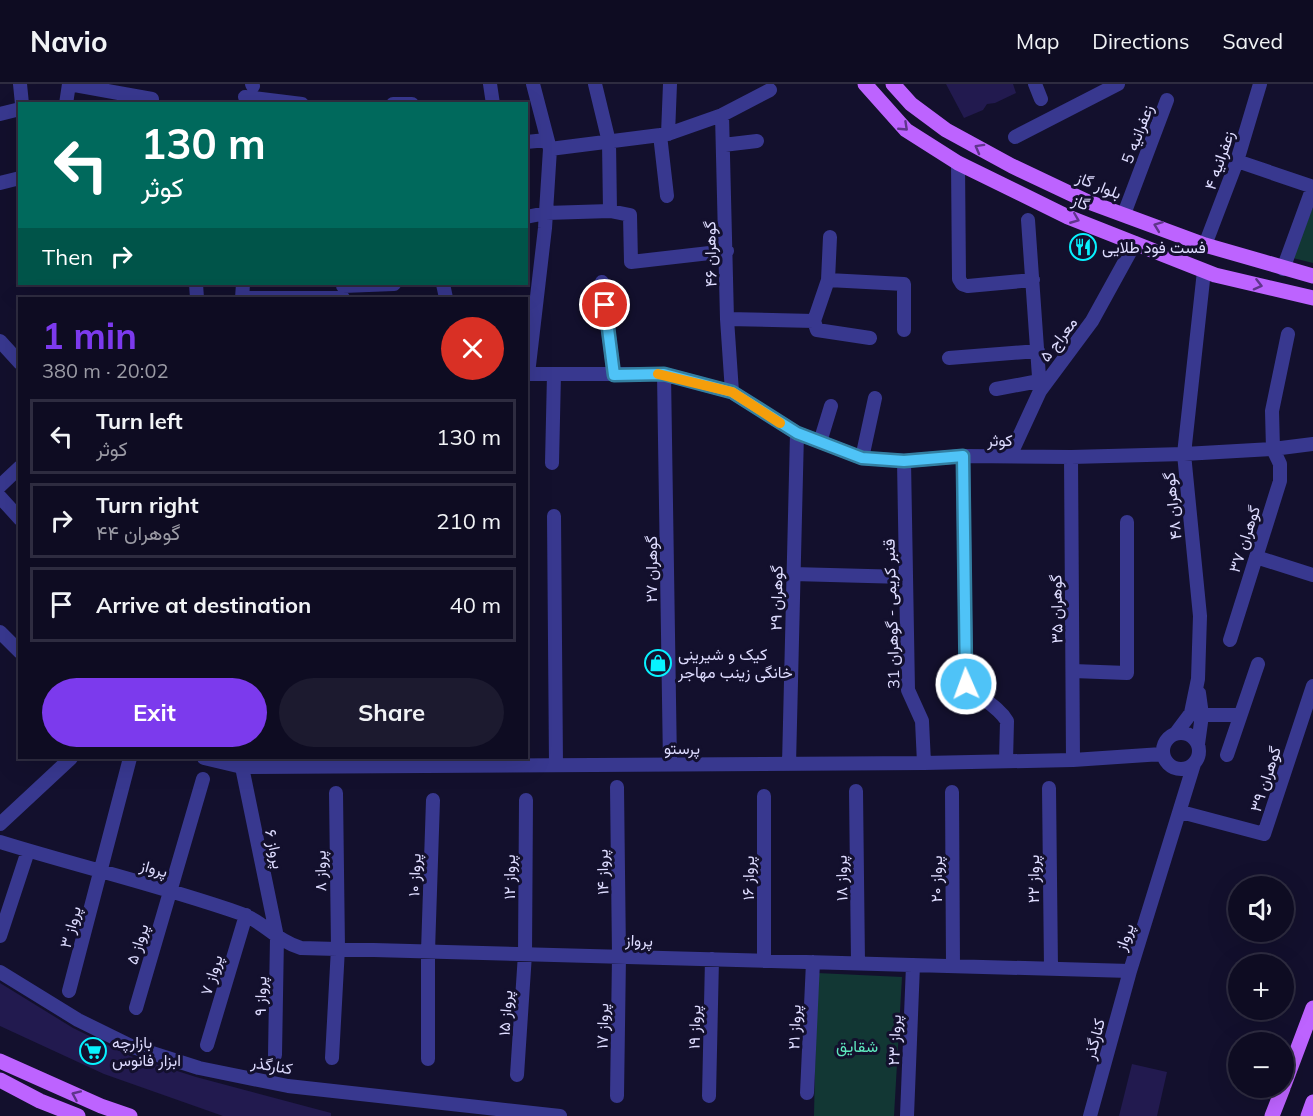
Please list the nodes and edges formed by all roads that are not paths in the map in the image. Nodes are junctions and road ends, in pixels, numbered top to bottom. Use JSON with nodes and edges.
{"nodes":[{"id":1,"x":20,"y":84,"type":"edge"},
{"id":2,"x":151,"y":84,"type":"edge"},
{"id":3,"x":490,"y":84,"type":"edge"},
{"id":4,"x":533,"y":84,"type":"edge"},
{"id":5,"x":595,"y":84,"type":"edge"},
{"id":6,"x":670,"y":84,"type":"edge"},
{"id":7,"x":865,"y":84,"type":"edge"},
{"id":8,"x":893,"y":84,"type":"edge"},
{"id":9,"x":1035,"y":84,"type":"edge"},
{"id":10,"x":1118,"y":84,"type":"edge"},
{"id":11,"x":1260,"y":84,"type":"edge"},
{"id":12,"x":771,"y":90,"type":"dead end"},
{"id":13,"x":249,"y":91,"type":"edge"},
{"id":14,"x":1041,"y":99,"type":"dead end"},
{"id":15,"x":1167,"y":99,"type":"dead end"},
{"id":16,"x":152,"y":101,"type":"edge"},
{"id":17,"x":22,"y":102,"type":"edge"},
{"id":18,"x":66,"y":102,"type":"edge"},
{"id":19,"x":292,"y":102,"type":"edge"},
{"id":20,"x":493,"y":102,"type":"edge"},
{"id":21,"x":18,"y":110,"type":"edge"},
{"id":22,"x":0,"y":114,"type":"edge"},
{"id":23,"x":722,"y":115,"type":"junction"},
{"id":24,"x":664,"y":134,"type":"junction"},
{"id":25,"x":1015,"y":137,"type":"dead end"},
{"id":26,"x":757,"y":141,"type":"dead end"},
{"id":27,"x":528,"y":142,"type":"edge"},
{"id":28,"x":609,"y":142,"type":"junction"},
{"id":29,"x":548,"y":145,"type":"junction"},
{"id":30,"x":723,"y":145,"type":"junction"},
{"id":31,"x":1237,"y":161,"type":"junction"},
{"id":32,"x":958,"y":163,"type":"junction"},
{"id":33,"x":18,"y":178,"type":"edge"},
{"id":34,"x":0,"y":183,"type":"edge"},
{"id":35,"x":1313,"y":187,"type":"edge"},
{"id":36,"x":666,"y":196,"type":"dead end"},
{"id":37,"x":610,"y":211,"type":"junction"},
{"id":38,"x":546,"y":213,"type":"junction"},
{"id":39,"x":1124,"y":214,"type":"junction"},
{"id":40,"x":528,"y":217,"type":"edge"},
{"id":41,"x":1028,"y":220,"type":"dead end"},
{"id":42,"x":830,"y":237,"type":"dead end"},
{"id":43,"x":1135,"y":243,"type":"junction"},
{"id":44,"x":1205,"y":245,"type":"junction"},
{"id":45,"x":727,"y":251,"type":"junction"},
{"id":46,"x":1283,"y":269,"type":"junction"},
{"id":47,"x":1204,"y":271,"type":"junction"},
{"id":48,"x":1313,"y":276,"type":"edge"},
{"id":49,"x":533,"y":277,"type":"edge"},
{"id":50,"x":828,"y":280,"type":"junction"},
{"id":51,"x":1033,"y":280,"type":"junction"},
{"id":52,"x":602,"y":282,"type":"dead end"},
{"id":53,"x":387,"y":285,"type":"edge"},
{"id":54,"x":343,"y":291,"type":"edge"},
{"id":55,"x":242,"y":293,"type":"edge"},
{"id":56,"x":1313,"y":298,"type":"edge"},
{"id":57,"x":727,"y":319,"type":"junction"},
{"id":58,"x":814,"y":321,"type":"junction"},
{"id":59,"x":904,"y":330,"type":"dead end"},
{"id":60,"x":1288,"y":334,"type":"dead end"},
{"id":61,"x":870,"y":338,"type":"dead end"},
{"id":62,"x":0,"y":341,"type":"edge"},
{"id":63,"x":1038,"y":351,"type":"junction"},
{"id":64,"x":528,"y":358,"type":"edge"},
{"id":65,"x":950,"y":358,"type":"dead end"},
{"id":66,"x":18,"y":361,"type":"edge"},
{"id":67,"x":528,"y":374,"type":"edge"},
{"id":68,"x":554,"y":374,"type":"junction"},
{"id":69,"x":664,"y":374,"type":"junction"},
{"id":70,"x":614,"y":375,"type":"junction"},
{"id":71,"x":1040,"y":386,"type":"junction"},
{"id":72,"x":996,"y":389,"type":"dead end"},
{"id":73,"x":732,"y":392,"type":"junction"},
{"id":74,"x":875,"y":398,"type":"dead end"},
{"id":75,"x":831,"y":406,"type":"dead end"},
{"id":76,"x":797,"y":433,"type":"junction"},
{"id":77,"x":820,"y":442,"type":"junction"},
{"id":78,"x":1313,"y":444,"type":"edge"},
{"id":79,"x":1273,"y":449,"type":"junction"},
{"id":80,"x":1184,"y":454,"type":"junction"},
{"id":81,"x":963,"y":456,"type":"junction"},
{"id":82,"x":1010,"y":456,"type":"junction"},
{"id":83,"x":1071,"y":457,"type":"junction"},
{"id":84,"x":862,"y":458,"type":"junction"},
{"id":85,"x":904,"y":461,"type":"junction"},
{"id":86,"x":552,"y":464,"type":"dead end"},
{"id":87,"x":18,"y":469,"type":"edge"},
{"id":88,"x":0,"y":486,"type":"edge"},
{"id":89,"x":0,"y":497,"type":"edge"},
{"id":90,"x":554,"y":516,"type":"dead end"},
{"id":91,"x":18,"y":517,"type":"edge"},
{"id":92,"x":1127,"y":522,"type":"dead end"},
{"id":93,"x":1256,"y":557,"type":"junction"},
{"id":94,"x":794,"y":574,"type":"junction"},
{"id":95,"x":1313,"y":575,"type":"edge"},
{"id":96,"x":905,"y":577,"type":"junction"},
{"id":97,"x":0,"y":632,"type":"edge"},
{"id":98,"x":1230,"y":640,"type":"dead end"},
{"id":99,"x":18,"y":650,"type":"edge"},
{"id":100,"x":1258,"y":664,"type":"dead end"},
{"id":101,"x":1073,"y":671,"type":"junction"},
{"id":102,"x":1198,"y":679,"type":"junction"},
{"id":103,"x":1313,"y":686,"type":"edge"},
{"id":104,"x":1202,"y":715,"type":"junction"},
{"id":105,"x":1240,"y":715,"type":"junction"},
{"id":106,"x":1176,"y":733,"type":"junction"},
{"id":107,"x":1198,"y":744,"type":"junction"},
{"id":108,"x":1162,"y":754,"type":"junction"},
{"id":109,"x":1227,"y":755,"type":"dead end"},
{"id":110,"x":70,"y":759,"type":"edge"},
{"id":111,"x":130,"y":759,"type":"edge"},
{"id":112,"x":214,"y":759,"type":"edge"},
{"id":113,"x":1073,"y":760,"type":"junction"},
{"id":114,"x":433,"y":761,"type":"edge"},
{"id":115,"x":1006,"y":761,"type":"junction"},
{"id":116,"x":242,"y":762,"type":"edge"},
{"id":117,"x":335,"y":762,"type":"edge"},
{"id":118,"x":924,"y":763,"type":"junction"},
{"id":119,"x":670,"y":764,"type":"junction"},
{"id":120,"x":789,"y":764,"type":"junction"},
{"id":121,"x":1194,"y":764,"type":"junction"},
{"id":122,"x":556,"y":765,"type":"junction"},
{"id":123,"x":1171,"y":767,"type":"junction"},
{"id":124,"x":203,"y":779,"type":"dead end"},
{"id":125,"x":617,"y":787,"type":"dead end"},
{"id":126,"x":1049,"y":788,"type":"dead end"},
{"id":127,"x":856,"y":791,"type":"dead end"},
{"id":128,"x":952,"y":792,"type":"dead end"},
{"id":129,"x":336,"y":793,"type":"dead end"},
{"id":130,"x":764,"y":796,"type":"dead end"},
{"id":131,"x":433,"y":800,"type":"dead end"},
{"id":132,"x":526,"y":800,"type":"dead end"},
{"id":133,"x":1181,"y":812,"type":"junction"},
{"id":134,"x":0,"y":824,"type":"edge"},
{"id":135,"x":0,"y":842,"type":"edge"},
{"id":136,"x":28,"y":851,"type":"junction"},
{"id":137,"x":102,"y":871,"type":"junction"},
{"id":138,"x":171,"y":890,"type":"junction"},
{"id":139,"x":246,"y":915,"type":"junction"},
{"id":140,"x":0,"y":936,"type":"edge"},
{"id":141,"x":277,"y":938,"type":"junction"},
{"id":142,"x":338,"y":948,"type":"junction"},
{"id":143,"x":428,"y":951,"type":"junction"},
{"id":144,"x":525,"y":954,"type":"junction"},
{"id":145,"x":619,"y":956,"type":"junction"},
{"id":146,"x":712,"y":959,"type":"junction"},
{"id":147,"x":764,"y":961,"type":"junction"},
{"id":148,"x":813,"y":962,"type":"junction"},
{"id":149,"x":858,"y":963,"type":"junction"},
{"id":150,"x":914,"y":965,"type":"junction"},
{"id":151,"x":953,"y":966,"type":"junction"},
{"id":152,"x":1050,"y":969,"type":"junction"},
{"id":153,"x":1130,"y":971,"type":"junction"},
{"id":154,"x":0,"y":972,"type":"edge"},
{"id":155,"x":69,"y":991,"type":"dead end"},
{"id":156,"x":135,"y":1008,"type":"dead end"},
{"id":157,"x":1313,"y":1008,"type":"edge"},
{"id":158,"x":207,"y":1045,"type":"dead end"},
{"id":159,"x":275,"y":1055,"type":"dead end"},
{"id":160,"x":332,"y":1058,"type":"dead end"},
{"id":161,"x":428,"y":1059,"type":"dead end"},
{"id":162,"x":1294,"y":1059,"type":"edge"},
{"id":163,"x":0,"y":1061,"type":"edge"},
{"id":164,"x":517,"y":1075,"type":"dead end"},
{"id":165,"x":0,"y":1080,"type":"edge"},
{"id":166,"x":807,"y":1093,"type":"dead end"},
{"id":167,"x":617,"y":1096,"type":"dead end"},
{"id":168,"x":709,"y":1096,"type":"dead end"},
{"id":169,"x":1279,"y":1098,"type":"edge"},
{"id":170,"x":1313,"y":1102,"type":"edge"},
{"id":171,"x":78,"y":1116,"type":"edge"},
{"id":172,"x":130,"y":1116,"type":"edge"},
{"id":173,"x":560,"y":1116,"type":"edge"},
{"id":174,"x":907,"y":1116,"type":"edge"},
{"id":175,"x":1090,"y":1116,"type":"edge"},
{"id":176,"x":1272,"y":1116,"type":"edge"},
{"id":177,"x":1308,"y":1116,"type":"edge"}],
"edges":[{"from":1,"to":17,"type":"street"},
{"from":2,"to":16,"type":"street"},
{"from":3,"to":20,"type":"street"},
{"from":4,"to":29,"type":"street"},
{"from":5,"to":28,"type":"street"},
{"from":6,"to":24,"type":"street"},
{"from":7,"to":32,"type":"main road","name":"گاز","one_way":true},
{"from":39,"to":8,"type":"main road","name":"بلوار گاز","one_way":true},
{"from":9,"to":14,"type":"street"},
{"from":10,"to":25,"type":"street"},
{"from":11,"to":31,"type":"street","name":"زعفرانیه ۴"},
{"from":12,"to":23,"type":"street"},
{"from":13,"to":19,"type":"street"},
{"from":15,"to":39,"type":"street","name":"5 زعفرانیه"},
{"from":16,"to":18,"type":"street"},
{"from":21,"to":22,"type":"street"},
{"from":23,"to":24,"type":"street"},
{"from":23,"to":30,"type":"street","name":"گوهران ۴۶"},
{"from":24,"to":28,"type":"street"},
{"from":24,"to":36,"type":"street"},
{"from":26,"to":30,"type":"street"},
{"from":27,"to":29,"type":"street"},
{"from":28,"to":29,"type":"street"},
{"from":28,"to":37,"type":"street"},
{"from":29,"to":38,"type":"street"},
{"from":30,"to":45,"type":"street","name":"گوهران ۴۶"},
{"from":31,"to":35,"type":"street"},
{"from":31,"to":44,"type":"street","name":"زعفرانیه ۴"},
{"from":32,"to":43,"type":"main road","name":"گاز","one_way":true},
{"from":32,"to":51,"type":"street"},
{"from":33,"to":34,"type":"street"},
{"from":35,"to":46,"type":"street"},
{"from":37,"to":38,"type":"street"},
{"from":37,"to":45,"type":"street"},
{"from":38,"to":40,"type":"street"},
{"from":38,"to":49,"type":"street"},
{"from":44,"to":39,"type":"main road","name":"بلوار گاز","one_way":true},
{"from":41,"to":51,"type":"street"},
{"from":42,"to":50,"type":"street"},
{"from":43,"to":47,"type":"main road","name":"گاز"},
{"from":43,"to":71,"type":"street","name":"معراج ۵"},
{"from":44,"to":46,"type":"main road","name":"بلوار گاز"},
{"from":45,"to":57,"type":"street","name":"گوهران ۴۶"},
{"from":46,"to":48,"type":"main road","name":"بلوار گاز"},
{"from":47,"to":56,"type":"main road","name":"گاز","one_way":true},
{"from":47,"to":80,"type":"street","name":"گوهران ۴۸"},
{"from":49,"to":64,"type":"street"},
{"from":50,"to":58,"type":"street"},
{"from":50,"to":59,"type":"street"},
{"from":51,"to":63,"type":"street"},
{"from":52,"to":70,"type":"street"},
{"from":53,"to":54,"type":"street"},
{"from":54,"to":55,"type":"street"},
{"from":57,"to":58,"type":"street"},
{"from":57,"to":73,"type":"street","name":"گوهران ۴۶"},
{"from":58,"to":61,"type":"street"},
{"from":60,"to":79,"type":"street","name":"گوهران ۳۷"},
{"from":62,"to":66,"type":"street"},
{"from":63,"to":65,"type":"street"},
{"from":63,"to":71,"type":"street"},
{"from":67,"to":68,"type":"street","name":"کوثر"},
{"from":68,"to":70,"type":"street","name":"کوثر"},
{"from":68,"to":86,"type":"street"},
{"from":69,"to":70,"type":"street","name":"کوثر"},
{"from":69,"to":73,"type":"street","name":"کوثر"},
{"from":69,"to":119,"type":"street","name":"گوهران ۲۷"},
{"from":71,"to":72,"type":"street"},
{"from":71,"to":82,"type":"street","name":"معراج ۵"},
{"from":73,"to":76,"type":"street","name":"کوثر"},
{"from":74,"to":84,"type":"street"},
{"from":75,"to":77,"type":"street"},
{"from":76,"to":77,"type":"street","name":"کوثر"},
{"from":76,"to":94,"type":"street","name":"گوهران ۲۹"},
{"from":77,"to":84,"type":"street","name":"کوثر"},
{"from":78,"to":79,"type":"street","name":"کوثر"},
{"from":79,"to":80,"type":"street","name":"کوثر"},
{"from":79,"to":93,"type":"street","name":"گوهران ۳۷"},
{"from":80,"to":83,"type":"street","name":"کوثر"},
{"from":80,"to":102,"type":"street","name":"گوهران ۴۸"},
{"from":81,"to":82,"type":"street","name":"کوثر"},
{"from":81,"to":85,"type":"street","name":"کوثر"},
{"from":81,"to":115,"type":"street"},
{"from":82,"to":83,"type":"street","name":"کوثر"},
{"from":83,"to":101,"type":"street","name":"گوهران ۳۵"},
{"from":84,"to":85,"type":"street","name":"کوثر"},
{"from":85,"to":96,"type":"street","name":"قنبر کریمی - گوهران 31"},
{"from":87,"to":88,"type":"street"},
{"from":89,"to":91,"type":"street"},
{"from":90,"to":122,"type":"street"},
{"from":92,"to":101,"type":"street"},
{"from":93,"to":95,"type":"street"},
{"from":93,"to":98,"type":"street","name":"گوهران ۳۷"},
{"from":94,"to":96,"type":"street"},
{"from":94,"to":120,"type":"street","name":"گوهران ۲۹"},
{"from":96,"to":118,"type":"street","name":"قنبر کریمی - گوهران 31"},
{"from":97,"to":99,"type":"street"},
{"from":100,"to":105,"type":"street"},
{"from":101,"to":113,"type":"street","name":"گوهران ۳۵"},
{"from":102,"to":104,"type":"street"},
{"from":102,"to":106,"type":"street","name":"گوهران ۴۸"},
{"from":103,"to":133,"type":"street","name":"گوهران ۳۹"},
{"from":104,"to":105,"type":"street"},
{"from":104,"to":107,"type":"street"},
{"from":105,"to":109,"type":"street"},
{"from":106,"to":107,"type":"street"},
{"from":106,"to":108,"type":"street"},
{"from":107,"to":121,"type":"street"},
{"from":108,"to":113,"type":"street","name":"پرستو"},
{"from":108,"to":123,"type":"street"},
{"from":110,"to":134,"type":"street"},
{"from":111,"to":137,"type":"street","name":"پرواز ۳"},
{"from":112,"to":116,"type":"street","name":"پرستو"},
{"from":113,"to":115,"type":"street","name":"پرستو"},
{"from":114,"to":117,"type":"street","name":"پرستو"},
{"from":114,"to":122,"type":"street","name":"پرستو"},
{"from":115,"to":118,"type":"street","name":"پرستو"},
{"from":116,"to":117,"type":"street","name":"پرستو"},
{"from":116,"to":141,"type":"street","name":"پرواز ۶"},
{"from":118,"to":120,"type":"street","name":"پرستو"},
{"from":119,"to":120,"type":"street","name":"پرستو"},
{"from":119,"to":122,"type":"street","name":"پرستو"},
{"from":121,"to":123,"type":"street"},
{"from":121,"to":133,"type":"street","name":"پرواز"},
{"from":123,"to":133,"type":"street"},
{"from":124,"to":138,"type":"street","name":"پرواز ۵"},
{"from":125,"to":145,"type":"street","name":"پرواز ۱۴"},
{"from":126,"to":152,"type":"street","name":"پرواز ۲۲"},
{"from":127,"to":149,"type":"street","name":"پرواز ۱۸"},
{"from":128,"to":151,"type":"street","name":"پرواز ۲۰"},
{"from":129,"to":142,"type":"street","name":"پرواز ۸"},
{"from":130,"to":147,"type":"street","name":"پرواز ۱۶"},
{"from":131,"to":143,"type":"street","name":"پرواز ۱۰"},
{"from":132,"to":144,"type":"street","name":"پرواز ۱۲"},
{"from":133,"to":153,"type":"street","name":"پرواز"},
{"from":135,"to":136,"type":"street","name":"پرواز"},
{"from":136,"to":137,"type":"street","name":"پرواز"},
{"from":136,"to":140,"type":"street"},
{"from":137,"to":138,"type":"street","name":"پرواز"},
{"from":137,"to":155,"type":"street","name":"پرواز ۳"},
{"from":138,"to":139,"type":"street","name":"پرواز"},
{"from":138,"to":156,"type":"street","name":"پرواز ۵"},
{"from":139,"to":141,"type":"street","name":"پرواز"},
{"from":139,"to":158,"type":"street","name":"پرواز ۷"},
{"from":141,"to":142,"type":"street","name":"پرواز"},
{"from":141,"to":159,"type":"street","name":"پرواز ۹"},
{"from":142,"to":143,"type":"street","name":"پرواز"},
{"from":142,"to":160,"type":"street","name":"پرواز ۸"},
{"from":143,"to":144,"type":"street","name":"پرواز"},
{"from":143,"to":161,"type":"street","name":"پرواز ۱۰"},
{"from":144,"to":145,"type":"street","name":"پرواز"},
{"from":144,"to":164,"type":"street","name":"پرواز ۱۵"},
{"from":145,"to":146,"type":"street","name":"پرواز"},
{"from":145,"to":167,"type":"street","name":"پرواز ۱۷"},
{"from":146,"to":147,"type":"street","name":"پرواز"},
{"from":146,"to":168,"type":"street","name":"پرواز ۱۹"},
{"from":147,"to":148,"type":"street","name":"پرواز"},
{"from":148,"to":149,"type":"street","name":"پرواز"},
{"from":148,"to":166,"type":"street","name":"پرواز ۲۱"},
{"from":149,"to":150,"type":"street","name":"پرواز"},
{"from":150,"to":151,"type":"street","name":"پرواز"},
{"from":150,"to":174,"type":"street","name":"پرواز ۲۳"},
{"from":151,"to":152,"type":"street","name":"پرواز"},
{"from":152,"to":153,"type":"street","name":"پرواز"},
{"from":153,"to":175,"type":"street","name":"کنارگذر"},
{"from":154,"to":173,"type":"street","name":"کنارگذر"},
{"from":157,"to":162,"type":"main road"},
{"from":172,"to":163,"type":"main road","one_way":true},
{"from":165,"to":171,"type":"main road"},
{"from":169,"to":176,"type":"main road"},
{"from":170,"to":177,"type":"main road"}]}
